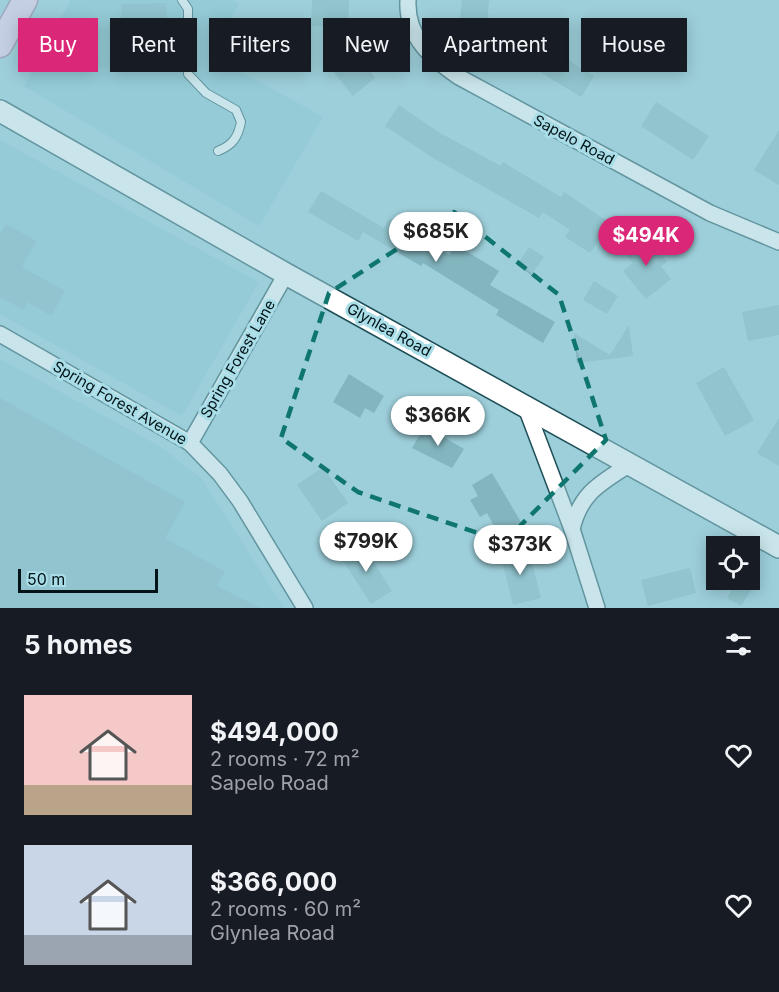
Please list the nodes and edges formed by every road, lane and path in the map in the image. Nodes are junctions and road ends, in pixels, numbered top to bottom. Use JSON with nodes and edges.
{"nodes":[{"id":1,"x":25,"y":0,"type":"edge"},
{"id":2,"x":182,"y":0,"type":"edge"},
{"id":3,"x":408,"y":0,"type":"edge"},
{"id":4,"x":0,"y":45,"type":"edge"},
{"id":5,"x":0,"y":111,"type":"edge"},
{"id":6,"x":218,"y":151,"type":"dead end"},
{"id":7,"x":779,"y":242,"type":"edge"},
{"id":8,"x":286,"y":274,"type":"junction"},
{"id":9,"x":0,"y":334,"type":"edge"},
{"id":10,"x":525,"y":405,"type":"junction"},
{"id":11,"x":190,"y":443,"type":"junction"},
{"id":12,"x":630,"y":464,"type":"junction"},
{"id":13,"x":572,"y":529,"type":"junction"},
{"id":14,"x":779,"y":547,"type":"edge"},
{"id":15,"x":305,"y":608,"type":"edge"},
{"id":16,"x":597,"y":608,"type":"edge"}],
"edges":[{"from":1,"to":4,"type":"main road"},
{"from":2,"to":6,"type":"lane"},
{"from":3,"to":7,"type":"street","name":"Sapelo Road"},
{"from":5,"to":8,"type":"street","name":"Glynlea Road"},
{"from":8,"to":10,"type":"street","name":"Glynlea Road"},
{"from":8,"to":11,"type":"street","name":"Spring Forest Lane"},
{"from":9,"to":11,"type":"street","name":"Spring Forest Avenue"},
{"from":10,"to":12,"type":"street","name":"Glynlea Road"},
{"from":10,"to":13,"type":"street"},
{"from":11,"to":15,"type":"street","name":"Spring Forest Avenue"},
{"from":12,"to":13,"type":"street"},
{"from":12,"to":14,"type":"street","name":"Glynlea Road"},
{"from":13,"to":16,"type":"street"}]}
